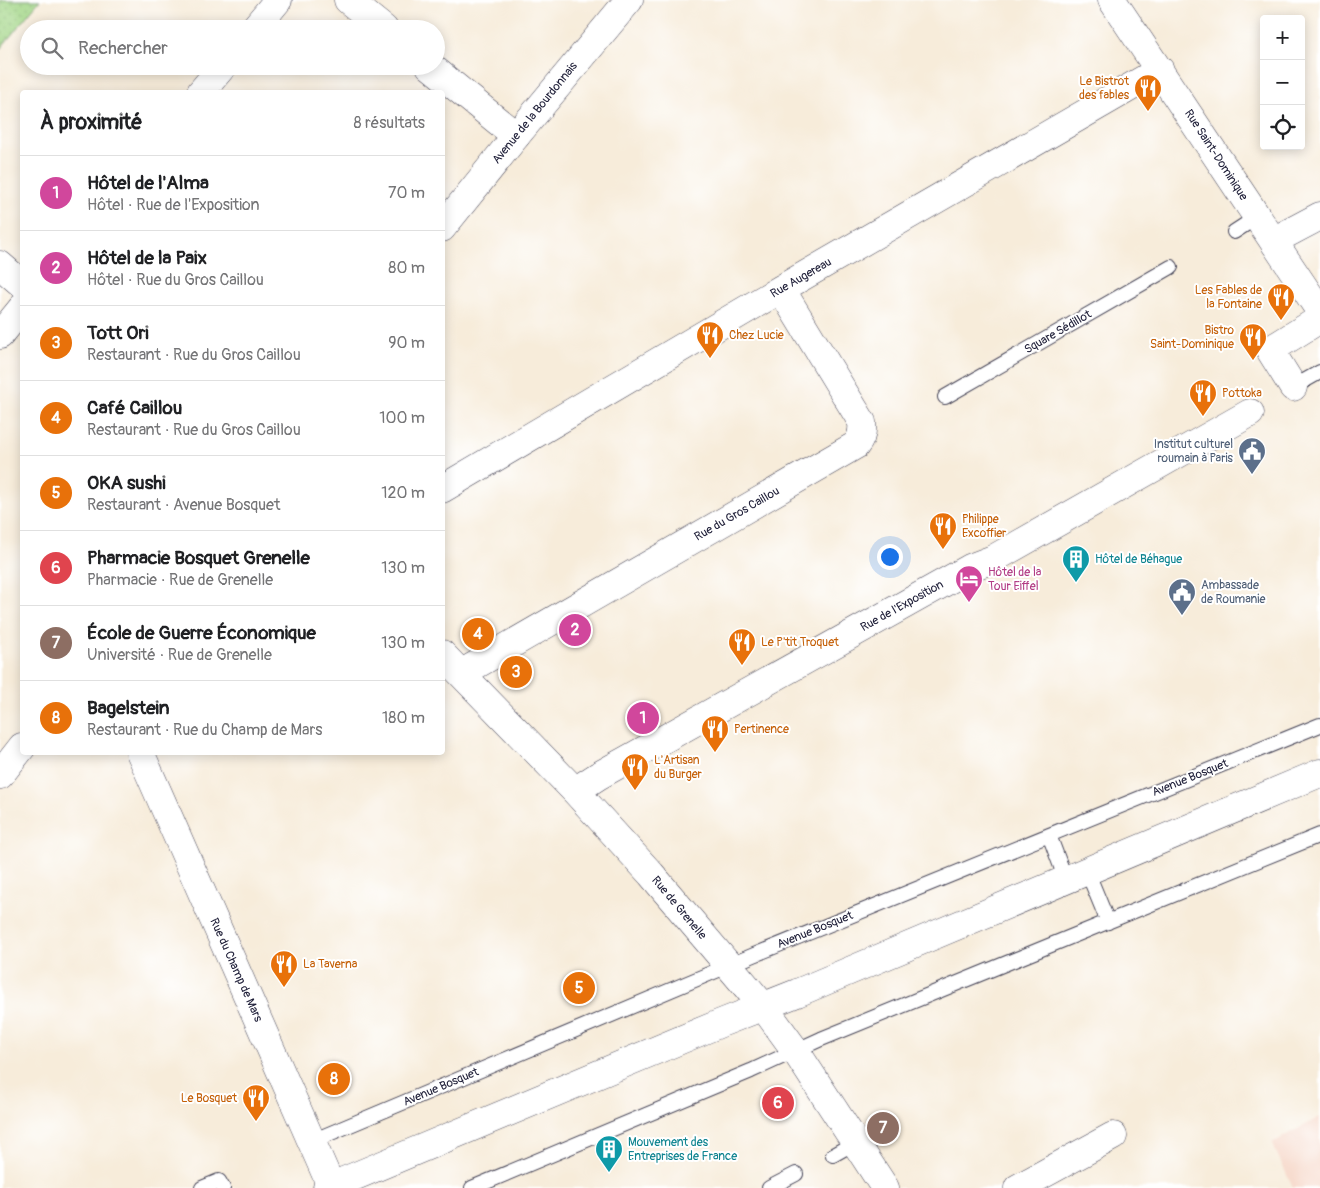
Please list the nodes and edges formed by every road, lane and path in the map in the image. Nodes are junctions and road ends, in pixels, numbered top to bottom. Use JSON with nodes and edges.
{"nodes":[{"id":1,"x":278,"y":0,"type":"edge"},
{"id":2,"x":348,"y":0,"type":"edge"},
{"id":3,"x":629,"y":0,"type":"edge"},
{"id":4,"x":1112,"y":0,"type":"edge"},
{"id":5,"x":261,"y":20,"type":"edge"},
{"id":6,"x":373,"y":20,"type":"edge"},
{"id":7,"x":1160,"y":70,"type":"junction"},
{"id":8,"x":215,"y":75,"type":"edge"},
{"id":9,"x":441,"y":75,"type":"edge"},
{"id":10,"x":203,"y":90,"type":"edge"},
{"id":11,"x":516,"y":136,"type":"junction"},
{"id":12,"x":1320,"y":216,"type":"edge"},
{"id":13,"x":1257,"y":217,"type":"junction"},
{"id":14,"x":445,"y":224,"type":"edge"},
{"id":15,"x":1234,"y":232,"type":"dead end"},
{"id":16,"x":1273,"y":242,"type":"junction"},
{"id":17,"x":0,"y":265,"type":"edge"},
{"id":18,"x":1171,"y":267,"type":"dead end"},
{"id":19,"x":20,"y":282,"type":"edge"},
{"id":20,"x":781,"y":289,"type":"junction"},
{"id":21,"x":20,"y":310,"type":"edge"},
{"id":22,"x":1320,"y":311,"type":"edge"},
{"id":23,"x":1320,"y":319,"type":"edge"},
{"id":24,"x":0,"y":335,"type":"edge"},
{"id":25,"x":0,"y":340,"type":"edge"},
{"id":26,"x":0,"y":355,"type":"edge"},
{"id":27,"x":1320,"y":372,"type":"edge"},
{"id":28,"x":1288,"y":390,"type":"joint"},
{"id":29,"x":946,"y":396,"type":"dead end"},
{"id":30,"x":1253,"y":411,"type":"dead end"},
{"id":31,"x":445,"y":487,"type":"edge"},
{"id":32,"x":445,"y":657,"type":"edge"},
{"id":33,"x":462,"y":673,"type":"junction"},
{"id":34,"x":1320,"y":725,"type":"edge"},
{"id":35,"x":20,"y":750,"type":"edge"},
{"id":36,"x":141,"y":755,"type":"edge"},
{"id":37,"x":1320,"y":773,"type":"edge"},
{"id":38,"x":0,"y":775,"type":"edge"},
{"id":39,"x":575,"y":791,"type":"junction"},
{"id":40,"x":1049,"y":835,"type":"junction"},
{"id":41,"x":1320,"y":835,"type":"edge"},
{"id":42,"x":1076,"y":876,"type":"junction"},
{"id":43,"x":1108,"y":922,"type":"junction"},
{"id":44,"x":728,"y":966,"type":"junction"},
{"id":45,"x":763,"y":1006,"type":"junction"},
{"id":46,"x":795,"y":1050,"type":"junction"},
{"id":47,"x":1113,"y":1136,"type":"dead end"},
{"id":48,"x":312,"y":1141,"type":"junction"},
{"id":49,"x":856,"y":1142,"type":"junction"},
{"id":50,"x":833,"y":1155,"type":"dead end"},
{"id":51,"x":796,"y":1174,"type":"dead end"},
{"id":52,"x":330,"y":1187,"type":"edge"},
{"id":53,"x":202,"y":1188,"type":"edge"},
{"id":54,"x":222,"y":1188,"type":"edge"},
{"id":55,"x":472,"y":1188,"type":"edge"},
{"id":56,"x":769,"y":1188,"type":"edge"},
{"id":57,"x":885,"y":1188,"type":"edge"},
{"id":58,"x":1018,"y":1188,"type":"edge"}],
"edges":[{"from":1,"to":5,"type":"street"},
{"from":2,"to":6,"type":"street"},
{"from":3,"to":11,"type":"street","name":"Avenue de la Bourdonnais"},
{"from":4,"to":7,"type":"street","name":"Rue Saint-Dominique"},
{"from":7,"to":13,"type":"street","name":"Rue Saint-Dominique"},
{"from":7,"to":20,"type":"street","name":"Rue Augereau"},
{"from":8,"to":10,"type":"street"},
{"from":9,"to":11,"type":"street"},
{"from":11,"to":14,"type":"street","name":"Avenue de la Bourdonnais"},
{"from":12,"to":16,"type":"street"},
{"from":13,"to":15,"type":"lane"},
{"from":13,"to":16,"type":"street","name":"Rue Saint-Dominique"},
{"from":16,"to":22,"type":"street","name":"Rue Saint-Dominique"},
{"from":17,"to":19,"type":"street"},
{"from":18,"to":29,"type":"lane","name":"Square Sédillot"},
{"from":20,"to":31,"type":"street","name":"Rue Augereau"},
{"from":20,"to":33,"type":"street","name":"Rue du Gros Caillou"},
{"from":21,"to":24,"type":"street"},
{"from":23,"to":28,"type":"street"},
{"from":25,"to":26,"type":"street"},
{"from":27,"to":28,"type":"lane"},
{"from":30,"to":39,"type":"street","name":"Rue de l'Exposition"},
{"from":32,"to":33,"type":"street","name":"Rue de Grenelle"},
{"from":33,"to":39,"type":"street","name":"Rue de Grenelle"},
{"from":34,"to":40,"type":"lane","name":"Avenue Bosquet"},
{"from":35,"to":38,"type":"street"},
{"from":36,"to":48,"type":"street","name":"Rue du Champ de Mars"},
{"from":37,"to":42,"type":"street"},
{"from":39,"to":44,"type":"street","name":"Rue de Grenelle"},
{"from":40,"to":42,"type":"lane"},
{"from":40,"to":44,"type":"lane","name":"Avenue Bosquet"},
{"from":41,"to":43,"type":"lane"},
{"from":42,"to":43,"type":"lane"},
{"from":42,"to":45,"type":"street"},
{"from":43,"to":46,"type":"lane"},
{"from":44,"to":45,"type":"street","name":"Rue de Grenelle"},
{"from":44,"to":48,"type":"lane","name":"Avenue Bosquet"},
{"from":45,"to":46,"type":"street","name":"Rue de Grenelle"},
{"from":45,"to":52,"type":"street"},
{"from":46,"to":49,"type":"street","name":"Rue de Grenelle"},
{"from":46,"to":55,"type":"lane"},
{"from":47,"to":58,"type":"street"},
{"from":48,"to":52,"type":"street","name":"Rue du Champ de Mars"},
{"from":49,"to":50,"type":"lane"},
{"from":49,"to":57,"type":"street","name":"Rue de Grenelle"},
{"from":51,"to":56,"type":"lane"},
{"from":53,"to":54,"type":"lane"}]}
